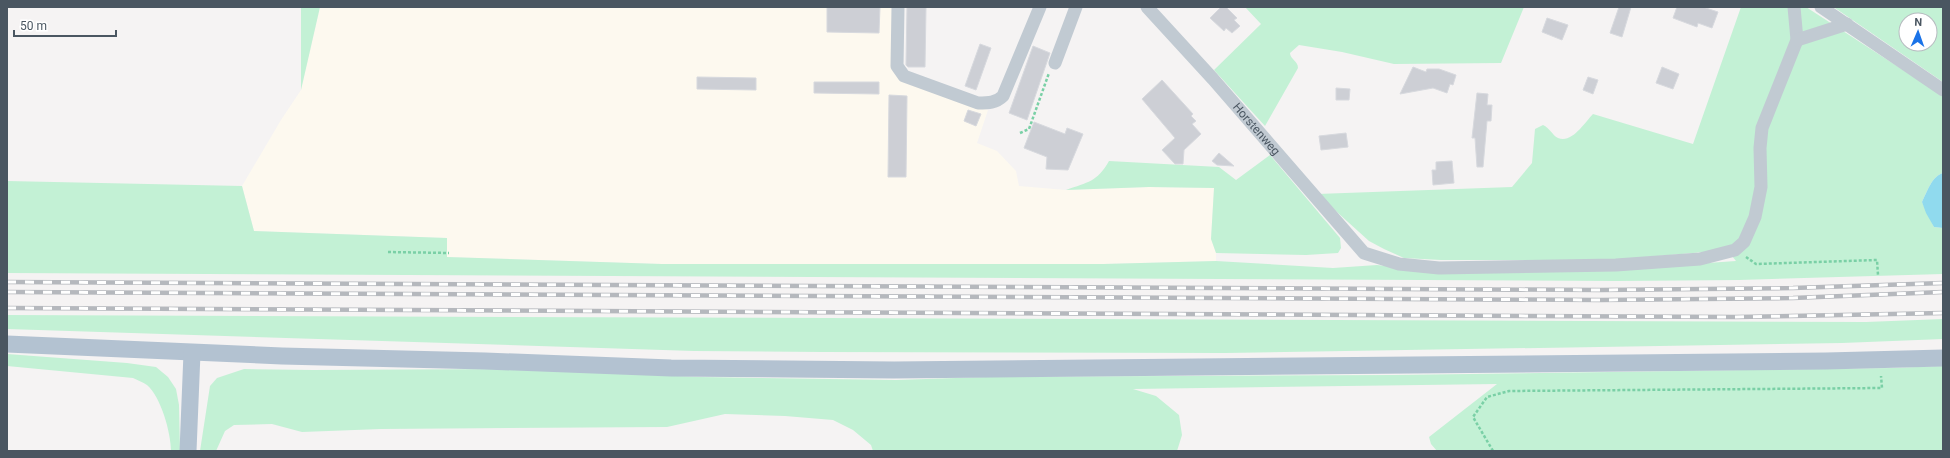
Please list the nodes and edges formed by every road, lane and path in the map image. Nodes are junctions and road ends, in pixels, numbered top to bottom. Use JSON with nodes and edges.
{"nodes":[{"id":1,"x":898,"y":7,"type":"edge"},
{"id":2,"x":1040,"y":7,"type":"edge"},
{"id":3,"x":1076,"y":7,"type":"edge"},
{"id":4,"x":1147,"y":7,"type":"edge"},
{"id":5,"x":1794,"y":7,"type":"edge"},
{"id":6,"x":1821,"y":7,"type":"edge"},
{"id":7,"x":1847,"y":24,"type":"junction"},
{"id":8,"x":1797,"y":40,"type":"junction"},
{"id":9,"x":1055,"y":63,"type":"joint"},
{"id":10,"x":1943,"y":90,"type":"edge"},
{"id":11,"x":1020,"y":133,"type":"dead end"},
{"id":12,"x":1735,"y":250,"type":"junction"},
{"id":13,"x":388,"y":252,"type":"dead end"},
{"id":14,"x":449,"y":253,"type":"dead end"},
{"id":15,"x":1878,"y":275,"type":"dead end"},
{"id":16,"x":7,"y":344,"type":"edge"},
{"id":17,"x":192,"y":353,"type":"junction"},
{"id":18,"x":1943,"y":358,"type":"edge"},
{"id":19,"x":1881,"y":376,"type":"dead end"},
{"id":20,"x":188,"y":451,"type":"edge"},
{"id":21,"x":1493,"y":451,"type":"edge"}],
"edges":[{"from":1,"to":2,"type":"street"},
{"from":3,"to":9,"type":"street"},
{"from":4,"to":12,"type":"street","name":"Horstenweg"},
{"from":5,"to":8,"type":"street"},
{"from":6,"to":7,"type":"street"},
{"from":7,"to":8,"type":"street"},
{"from":7,"to":10,"type":"street"},
{"from":8,"to":12,"type":"street"},
{"from":9,"to":11,"type":"path"},
{"from":12,"to":15,"type":"path"},
{"from":13,"to":14,"type":"path"},
{"from":16,"to":17,"type":"main road"},
{"from":17,"to":18,"type":"main road"},
{"from":17,"to":20,"type":"main road"},
{"from":19,"to":21,"type":"path"}]}
